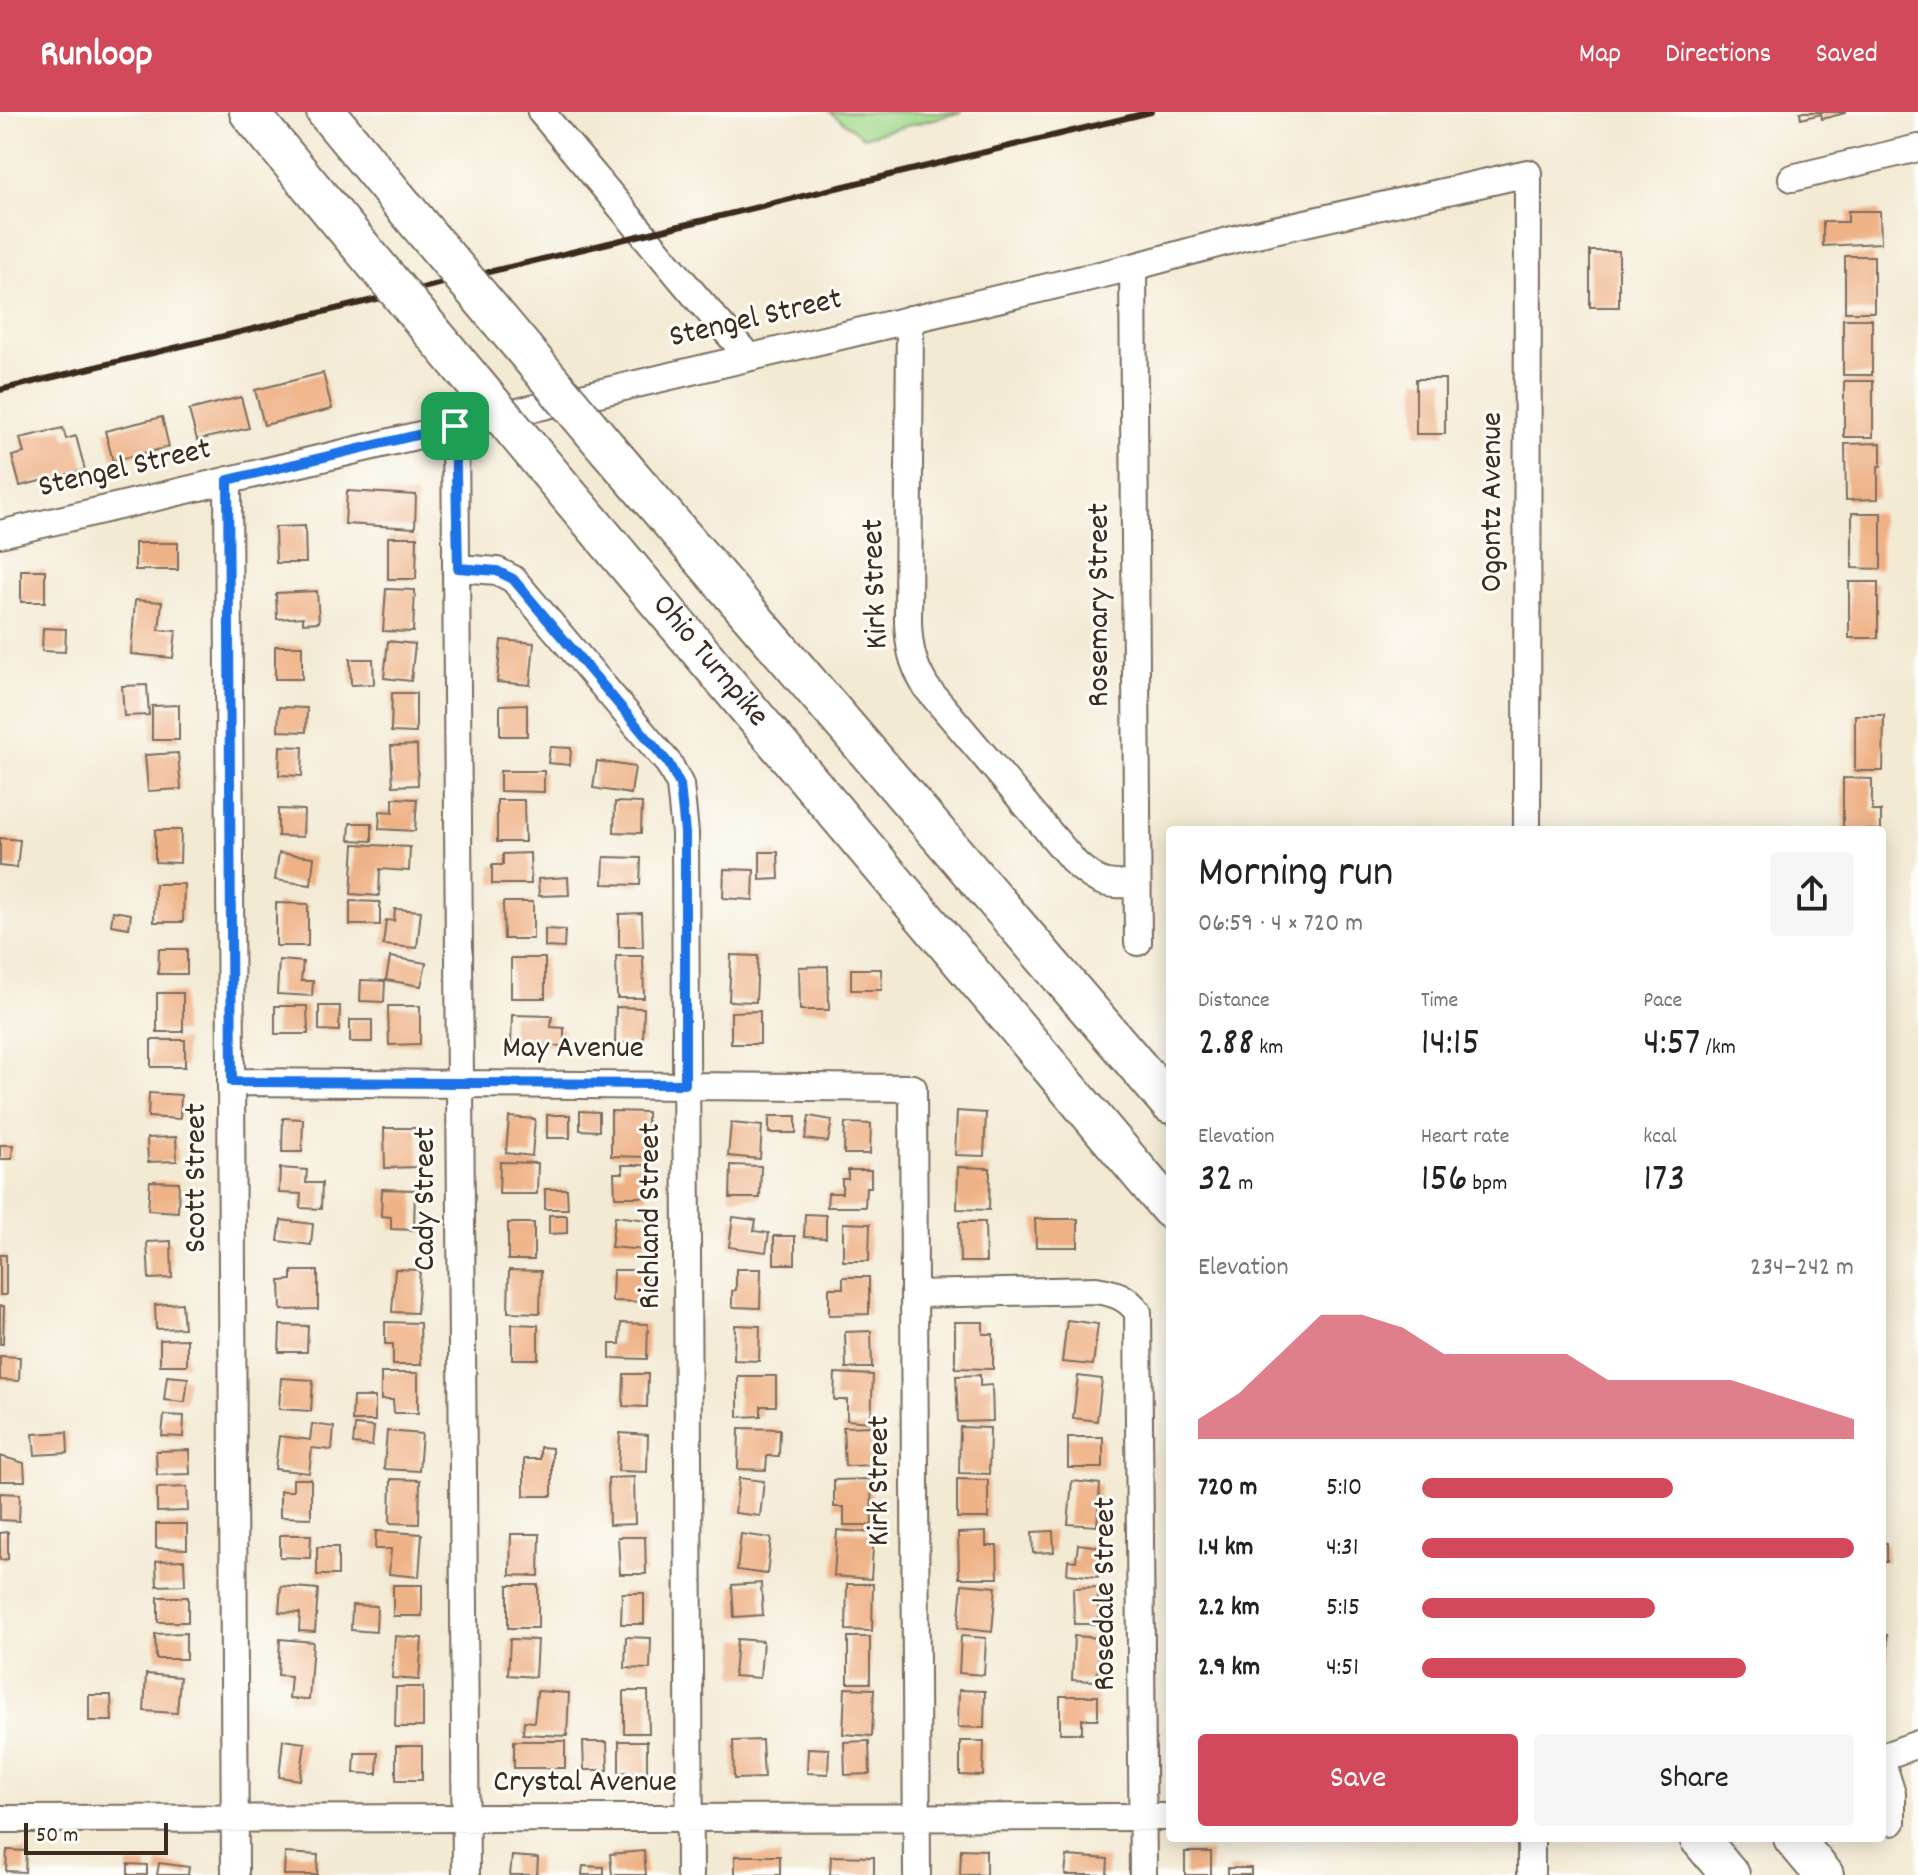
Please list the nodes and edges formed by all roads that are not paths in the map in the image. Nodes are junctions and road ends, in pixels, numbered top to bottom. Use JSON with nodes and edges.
{"nodes":[{"id":1,"x":249,"y":112,"type":"edge"},
{"id":2,"x":326,"y":112,"type":"edge"},
{"id":3,"x":541,"y":112,"type":"edge"},
{"id":4,"x":1918,"y":148,"type":"edge"},
{"id":5,"x":1528,"y":173,"type":"joint"},
{"id":6,"x":1792,"y":178,"type":"dead end"},
{"id":7,"x":1133,"y":267,"type":"junction"},
{"id":8,"x":910,"y":319,"type":"junction"},
{"id":9,"x":749,"y":357,"type":"junction"},
{"id":10,"x":455,"y":426,"type":"junction"},
{"id":11,"x":228,"y":480,"type":"junction"},
{"id":12,"x":0,"y":534,"type":"edge"},
{"id":13,"x":458,"y":568,"type":"junction"},
{"id":14,"x":1527,"y":826,"type":"edge"},
{"id":15,"x":1137,"y":884,"type":"junction"},
{"id":16,"x":1138,"y":942,"type":"dead end"},
{"id":17,"x":232,"y":1082,"type":"junction"},
{"id":18,"x":460,"y":1083,"type":"junction"},
{"id":19,"x":685,"y":1084,"type":"junction"},
{"id":20,"x":913,"y":1088,"type":"joint"},
{"id":21,"x":1166,"y":1099,"type":"edge"},
{"id":22,"x":1166,"y":1204,"type":"edge"},
{"id":23,"x":915,"y":1294,"type":"junction"},
{"id":24,"x":1918,"y":1744,"type":"edge"},
{"id":25,"x":1886,"y":1758,"type":"edge"},
{"id":26,"x":1886,"y":1774,"type":"edge"},
{"id":27,"x":1143,"y":1817,"type":"junction"},
{"id":28,"x":1166,"y":1817,"type":"edge"},
{"id":29,"x":235,"y":1818,"type":"junction"},
{"id":30,"x":465,"y":1818,"type":"junction"},
{"id":31,"x":690,"y":1818,"type":"junction"},
{"id":32,"x":917,"y":1818,"type":"junction"},
{"id":33,"x":0,"y":1819,"type":"edge"},
{"id":34,"x":1897,"y":1822,"type":"edge"},
{"id":35,"x":1531,"y":1842,"type":"edge"},
{"id":36,"x":1702,"y":1842,"type":"edge"},
{"id":37,"x":1796,"y":1842,"type":"edge"},
{"id":38,"x":235,"y":1875,"type":"edge"},
{"id":39,"x":466,"y":1875,"type":"edge"},
{"id":40,"x":690,"y":1875,"type":"edge"},
{"id":41,"x":917,"y":1875,"type":"edge"},
{"id":42,"x":1143,"y":1875,"type":"edge"},
{"id":43,"x":1531,"y":1875,"type":"edge"},
{"id":44,"x":1730,"y":1875,"type":"edge"},
{"id":45,"x":1824,"y":1875,"type":"edge"}],
"edges":[{"from":1,"to":22,"type":"highway","name":"Ohio Turnpike","bridge":true},
{"from":2,"to":21,"type":"highway","name":"Ohio Turnpike","bridge":true},
{"from":3,"to":9,"type":"street"},
{"from":4,"to":6,"type":"street"},
{"from":5,"to":7,"type":"street","name":"Stengel Street"},
{"from":5,"to":14,"type":"street","name":"Ogontz Avenue"},
{"from":7,"to":8,"type":"street","name":"Stengel Street"},
{"from":7,"to":15,"type":"street","name":"Rosemary Street"},
{"from":8,"to":9,"type":"street","name":"Stengel Street"},
{"from":8,"to":15,"type":"street","name":"Kirk Street"},
{"from":9,"to":10,"type":"street","name":"Stengel Street"},
{"from":10,"to":11,"type":"street","name":"Stengel Street"},
{"from":10,"to":13,"type":"street","name":"Cady Street"},
{"from":11,"to":12,"type":"street","name":"Stengel Street"},
{"from":11,"to":17,"type":"street","name":"Scott Street"},
{"from":13,"to":18,"type":"street","name":"Cady Street"},
{"from":13,"to":19,"type":"street","name":"Richland Street"},
{"from":15,"to":16,"type":"street","name":"Rosemary Street"},
{"from":17,"to":18,"type":"street","name":"May Avenue"},
{"from":17,"to":29,"type":"street","name":"Scott Street"},
{"from":18,"to":19,"type":"street","name":"May Avenue"},
{"from":18,"to":30,"type":"street","name":"Cady Street"},
{"from":19,"to":20,"type":"street","name":"May Avenue"},
{"from":19,"to":31,"type":"street","name":"Richland Street"},
{"from":20,"to":23,"type":"street","name":"Kirk Street"},
{"from":23,"to":27,"type":"street","name":"Rosedale Street"},
{"from":23,"to":32,"type":"street","name":"Kirk Street"},
{"from":24,"to":25,"type":"street"},
{"from":26,"to":34,"type":"street"},
{"from":27,"to":28,"type":"street","name":"Crystal Avenue"},
{"from":27,"to":32,"type":"street","name":"Crystal Avenue"},
{"from":27,"to":42,"type":"street","name":"Rosedale Street"},
{"from":29,"to":30,"type":"street","name":"Crystal Avenue"},
{"from":29,"to":33,"type":"street","name":"Crystal Avenue"},
{"from":29,"to":38,"type":"street","name":"Scott Street"},
{"from":30,"to":31,"type":"street","name":"Crystal Avenue"},
{"from":30,"to":39,"type":"street","name":"Cady Street"},
{"from":31,"to":32,"type":"street","name":"Crystal Avenue"},
{"from":31,"to":40,"type":"street","name":"Richland Street"},
{"from":32,"to":41,"type":"street","name":"Kirk Street"},
{"from":35,"to":43,"type":"street"},
{"from":36,"to":44,"type":"highway"},
{"from":37,"to":45,"type":"highway"}]}
